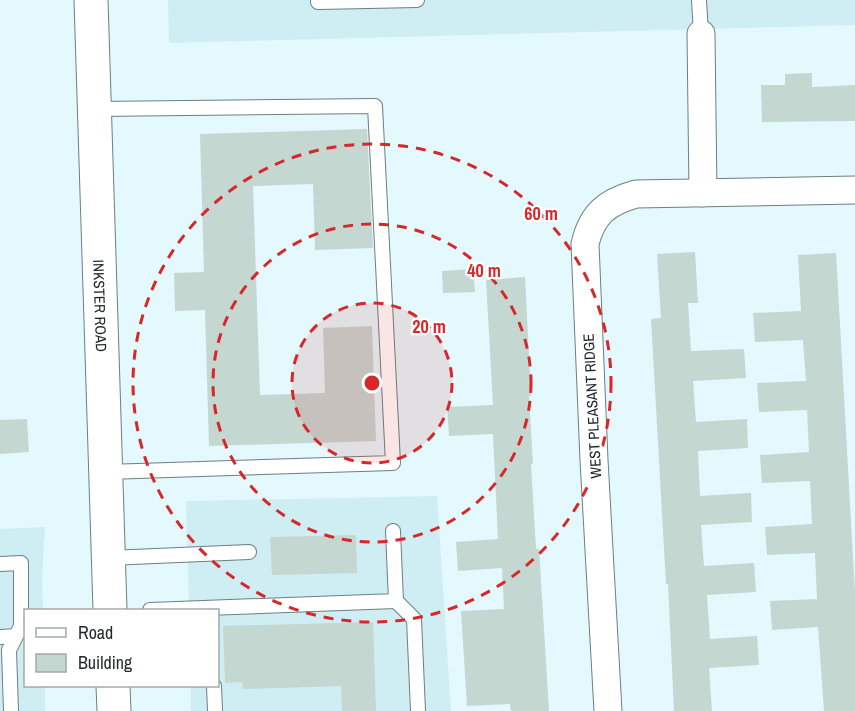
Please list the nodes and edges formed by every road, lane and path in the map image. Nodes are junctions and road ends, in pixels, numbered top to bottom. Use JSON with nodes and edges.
{"nodes":[{"id":1,"x":91,"y":0,"type":"edge"},
{"id":2,"x":318,"y":0,"type":"edge"},
{"id":3,"x":417,"y":0,"type":"edge"},
{"id":4,"x":699,"y":0,"type":"edge"},
{"id":5,"x":701,"y":34,"type":"joint"},
{"id":6,"x":95,"y":109,"type":"junction"},
{"id":7,"x":855,"y":190,"type":"edge"},
{"id":8,"x":703,"y":193,"type":"junction"},
{"id":9,"x":106,"y":472,"type":"junction"},
{"id":10,"x":393,"y":531,"type":"dead end"},
{"id":11,"x":249,"y":552,"type":"dead end"},
{"id":12,"x":109,"y":558,"type":"junction"},
{"id":13,"x":0,"y":564,"type":"edge"},
{"id":14,"x":396,"y":601,"type":"junction"},
{"id":15,"x":110,"y":609,"type":"edge"},
{"id":16,"x":210,"y":609,"type":"edge"},
{"id":17,"x":21,"y":629,"type":"edge"},
{"id":18,"x":0,"y":637,"type":"edge"},
{"id":19,"x":113,"y":687,"type":"edge"},
{"id":20,"x":214,"y":687,"type":"edge"},
{"id":21,"x":11,"y":711,"type":"edge"},
{"id":22,"x":114,"y":711,"type":"edge"},
{"id":23,"x":215,"y":711,"type":"edge"},
{"id":24,"x":418,"y":711,"type":"edge"},
{"id":25,"x":608,"y":711,"type":"edge"}],
"edges":[{"from":1,"to":6,"type":"main road","name":"INKSTER ROAD"},
{"from":2,"to":3,"type":"lane"},
{"from":4,"to":5,"type":"lane"},
{"from":5,"to":8,"type":"street"},
{"from":6,"to":9,"type":"main road","name":"INKSTER ROAD"},
{"from":6,"to":9,"type":"lane"},
{"from":7,"to":8,"type":"street","name":"WEST PLEASANT RIDGE"},
{"from":8,"to":25,"type":"street","name":"WEST PLEASANT RIDGE"},
{"from":9,"to":12,"type":"main road","name":"INKSTER ROAD"},
{"from":10,"to":14,"type":"lane"},
{"from":11,"to":12,"type":"lane"},
{"from":12,"to":15,"type":"main road","name":"INKSTER ROAD"},
{"from":13,"to":17,"type":"lane"},
{"from":14,"to":16,"type":"lane"},
{"from":14,"to":24,"type":"lane"},
{"from":17,"to":18,"type":"lane"},
{"from":17,"to":21,"type":"lane"},
{"from":19,"to":22,"type":"main road"},
{"from":20,"to":23,"type":"lane"}]}
